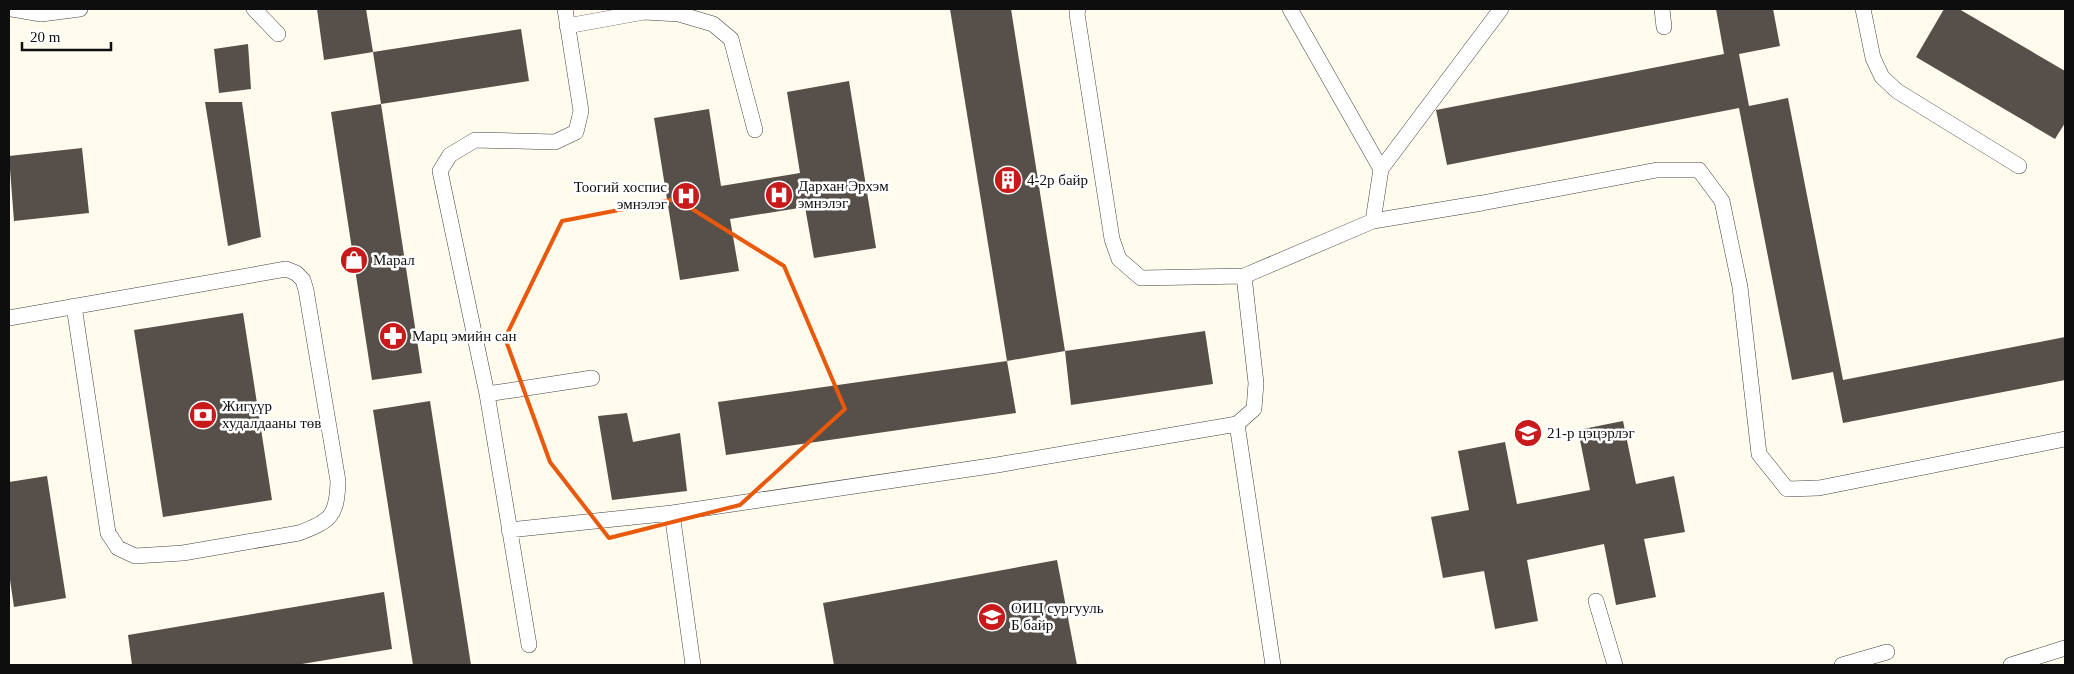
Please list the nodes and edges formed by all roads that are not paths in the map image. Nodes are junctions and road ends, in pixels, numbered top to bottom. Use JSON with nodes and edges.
{"nodes":[{"id":1,"x":12,"y":9,"type":"edge"},
{"id":2,"x":80,"y":9,"type":"edge"},
{"id":3,"x":254,"y":9,"type":"edge"},
{"id":4,"x":564,"y":9,"type":"edge"},
{"id":5,"x":1078,"y":9,"type":"edge"},
{"id":6,"x":1290,"y":9,"type":"edge"},
{"id":7,"x":1501,"y":9,"type":"edge"},
{"id":8,"x":1662,"y":9,"type":"edge"},
{"id":9,"x":1863,"y":9,"type":"edge"},
{"id":10,"x":567,"y":26,"type":"junction"},
{"id":11,"x":1664,"y":27,"type":"dead end"},
{"id":12,"x":278,"y":34,"type":"dead end"},
{"id":13,"x":755,"y":130,"type":"dead end"},
{"id":14,"x":2019,"y":166,"type":"dead end"},
{"id":15,"x":1381,"y":170,"type":"junction"},
{"id":16,"x":1373,"y":221,"type":"junction"},
{"id":17,"x":1244,"y":276,"type":"junction"},
{"id":18,"x":74,"y":306,"type":"junction"},
{"id":19,"x":9,"y":318,"type":"edge"},
{"id":20,"x":592,"y":378,"type":"dead end"},
{"id":21,"x":487,"y":394,"type":"junction"},
{"id":22,"x":1236,"y":424,"type":"junction"},
{"id":23,"x":2065,"y":439,"type":"edge"},
{"id":24,"x":672,"y":513,"type":"junction"},
{"id":25,"x":509,"y":530,"type":"junction"},
{"id":26,"x":1596,"y":601,"type":"dead end"},
{"id":27,"x":529,"y":645,"type":"dead end"},
{"id":28,"x":2065,"y":648,"type":"edge"},
{"id":29,"x":1887,"y":652,"type":"dead end"},
{"id":30,"x":693,"y":665,"type":"edge"},
{"id":31,"x":1273,"y":665,"type":"edge"},
{"id":32,"x":1615,"y":665,"type":"edge"},
{"id":33,"x":1842,"y":665,"type":"edge"},
{"id":34,"x":2011,"y":665,"type":"edge"}],
"edges":[{"from":1,"to":2,"type":"lane"},
{"from":3,"to":12,"type":"lane"},
{"from":4,"to":10,"type":"lane"},
{"from":5,"to":17,"type":"lane"},
{"from":6,"to":15,"type":"lane"},
{"from":7,"to":15,"type":"lane"},
{"from":8,"to":11,"type":"lane"},
{"from":9,"to":14,"type":"lane"},
{"from":10,"to":13,"type":"lane"},
{"from":10,"to":21,"type":"lane"},
{"from":15,"to":16,"type":"lane"},
{"from":16,"to":17,"type":"lane"},
{"from":16,"to":23,"type":"lane"},
{"from":17,"to":22,"type":"lane"},
{"from":18,"to":18,"type":"lane"},
{"from":18,"to":19,"type":"lane"},
{"from":20,"to":21,"type":"lane"},
{"from":21,"to":25,"type":"lane"},
{"from":22,"to":24,"type":"lane"},
{"from":22,"to":31,"type":"lane"},
{"from":24,"to":25,"type":"lane"},
{"from":24,"to":30,"type":"lane"},
{"from":25,"to":27,"type":"lane"},
{"from":26,"to":32,"type":"lane"},
{"from":28,"to":34,"type":"lane"},
{"from":29,"to":33,"type":"lane"}]}
